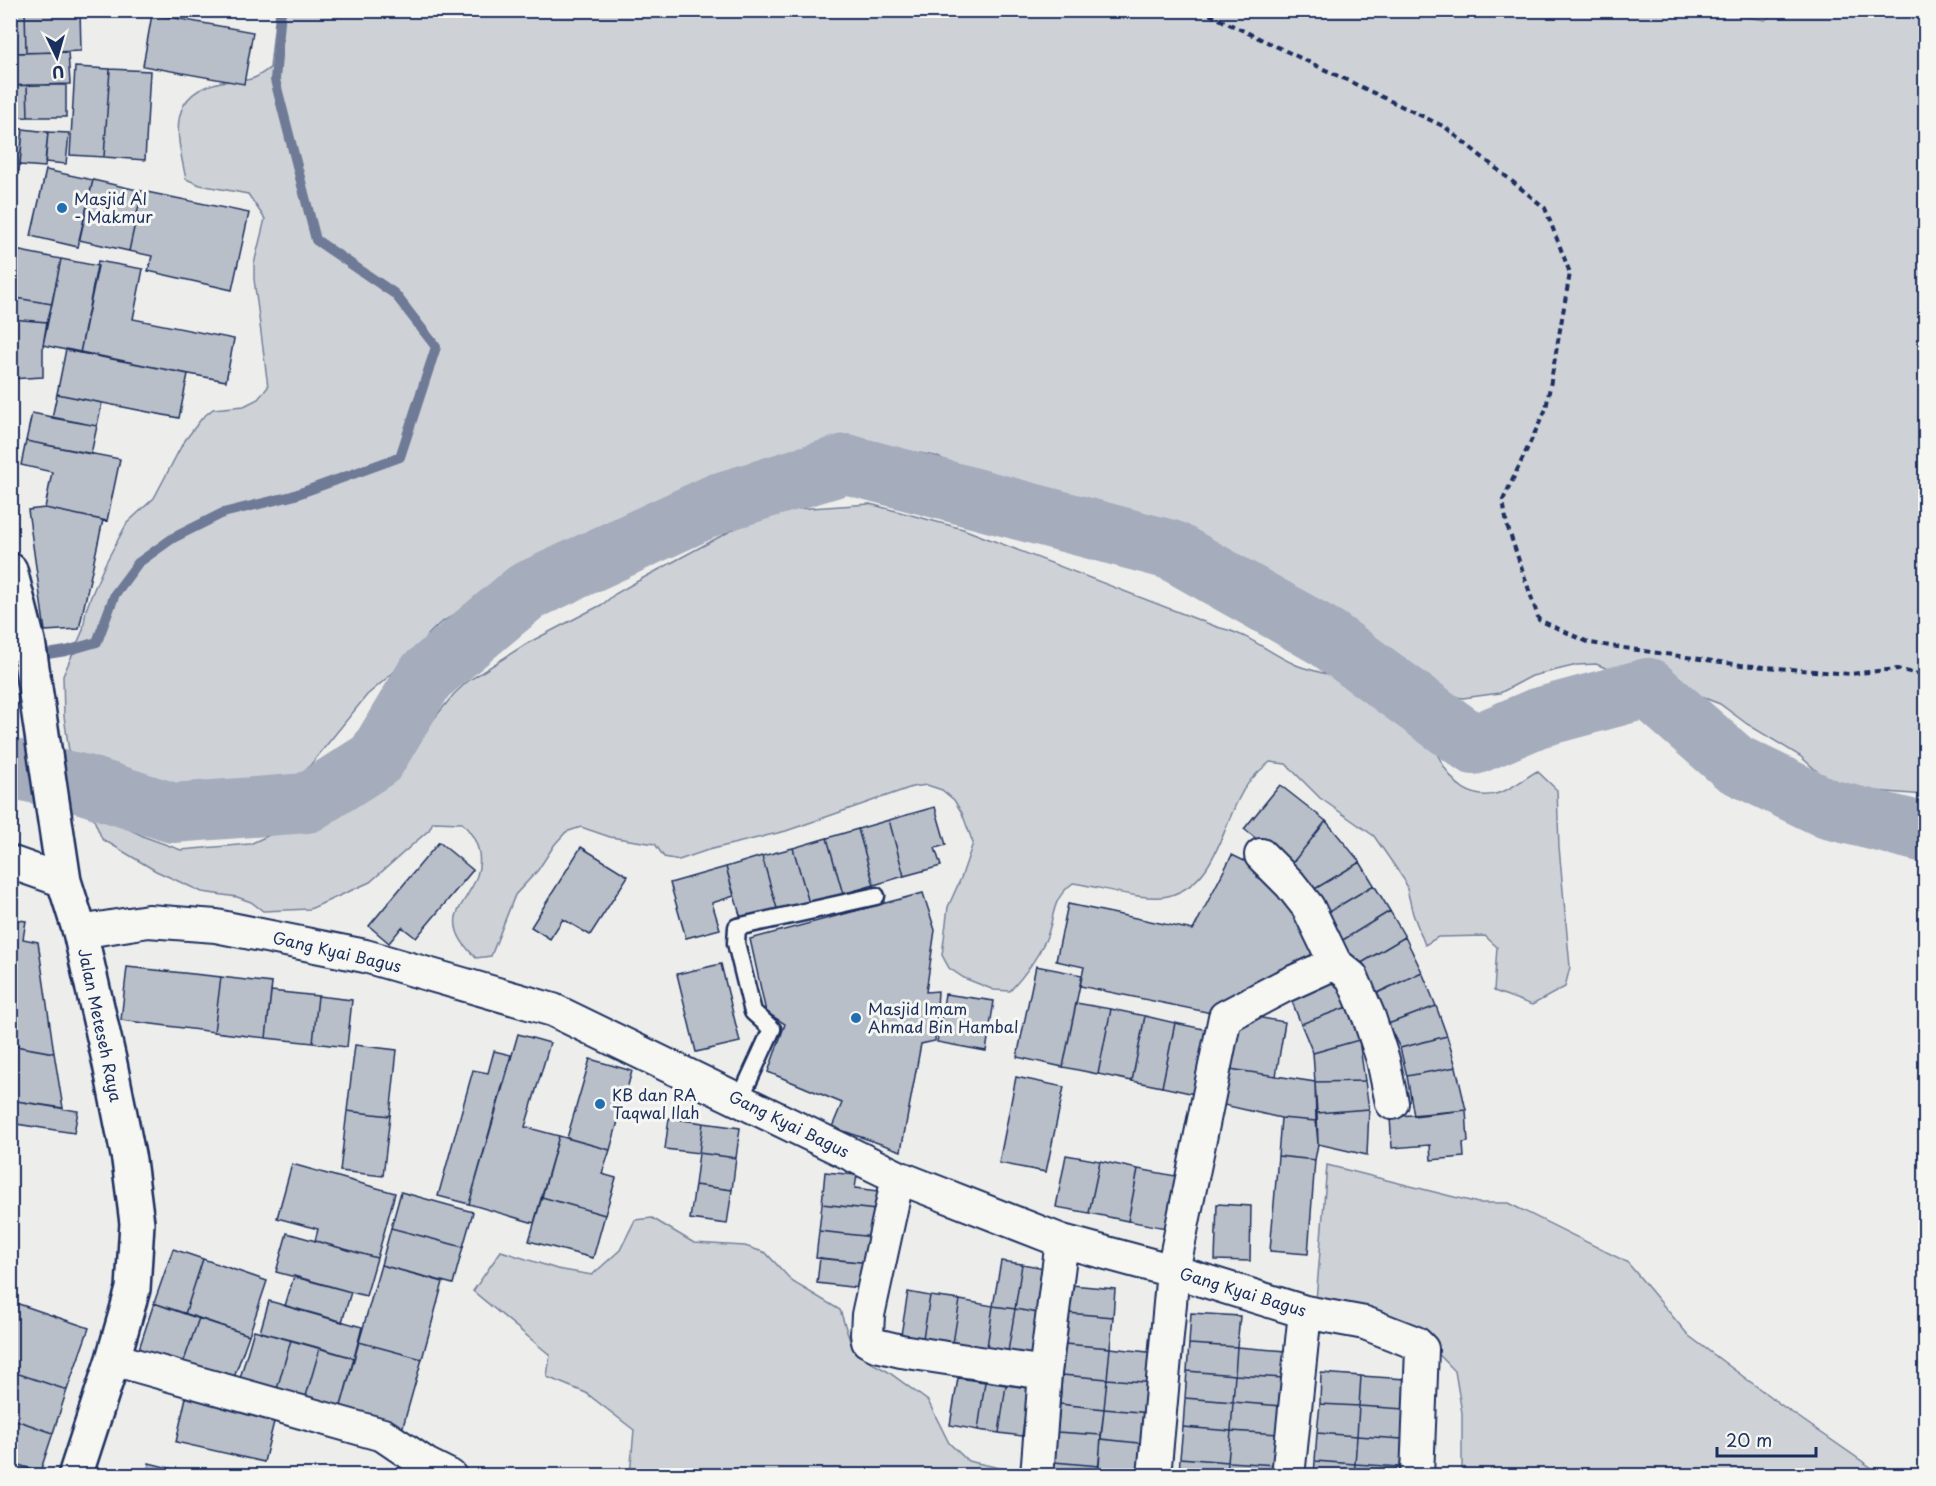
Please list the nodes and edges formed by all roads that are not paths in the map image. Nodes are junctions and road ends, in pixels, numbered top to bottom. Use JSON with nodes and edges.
{"nodes":[{"id":1,"x":10,"y":570,"type":"edge"},
{"id":2,"x":1261,"y":855,"type":"dead end"},
{"id":3,"x":10,"y":862,"type":"edge"},
{"id":4,"x":64,"y":881,"type":"junction"},
{"id":5,"x":876,"y":896,"type":"dead end"},
{"id":6,"x":80,"y":932,"type":"junction"},
{"id":7,"x":1335,"y":963,"type":"junction"},
{"id":8,"x":740,"y":1099,"type":"junction"},
{"id":9,"x":1392,"y":1103,"type":"dead end"},
{"id":10,"x":898,"y":1177,"type":"junction"},
{"id":11,"x":1062,"y":1241,"type":"junction"},
{"id":12,"x":1173,"y":1270,"type":"junction"},
{"id":13,"x":1305,"y":1312,"type":"junction"},
{"id":14,"x":113,"y":1359,"type":"junction"},
{"id":15,"x":1045,"y":1373,"type":"junction"},
{"id":16,"x":75,"y":1476,"type":"edge"},
{"id":17,"x":450,"y":1476,"type":"edge"},
{"id":18,"x":1037,"y":1476,"type":"edge"},
{"id":19,"x":1154,"y":1476,"type":"edge"},
{"id":20,"x":1288,"y":1476,"type":"edge"},
{"id":21,"x":1417,"y":1476,"type":"edge"}],
"edges":[{"from":1,"to":4,"type":"main road","name":"Jalan Meteseh Raya"},
{"from":2,"to":7,"type":"street"},
{"from":3,"to":4,"type":"street"},
{"from":4,"to":6,"type":"main road","name":"Jalan Meteseh Raya"},
{"from":5,"to":8,"type":"lane"},
{"from":6,"to":8,"type":"street","name":"Gang Kyai Bagus"},
{"from":6,"to":14,"type":"main road","name":"Jalan Meteseh Raya"},
{"from":7,"to":9,"type":"street"},
{"from":7,"to":12,"type":"street"},
{"from":8,"to":10,"type":"street","name":"Gang Kyai Bagus"},
{"from":10,"to":11,"type":"street","name":"Gang Kyai Bagus"},
{"from":10,"to":15,"type":"street"},
{"from":11,"to":12,"type":"street","name":"Gang Kyai Bagus"},
{"from":11,"to":15,"type":"street"},
{"from":12,"to":13,"type":"street","name":"Gang Kyai Bagus"},
{"from":12,"to":19,"type":"street"},
{"from":13,"to":20,"type":"street"},
{"from":13,"to":21,"type":"street","name":"Gang Kyai Bagus"},
{"from":14,"to":16,"type":"main road","name":"Jalan Meteseh Raya"},
{"from":14,"to":17,"type":"street"},
{"from":15,"to":18,"type":"street"}]}
